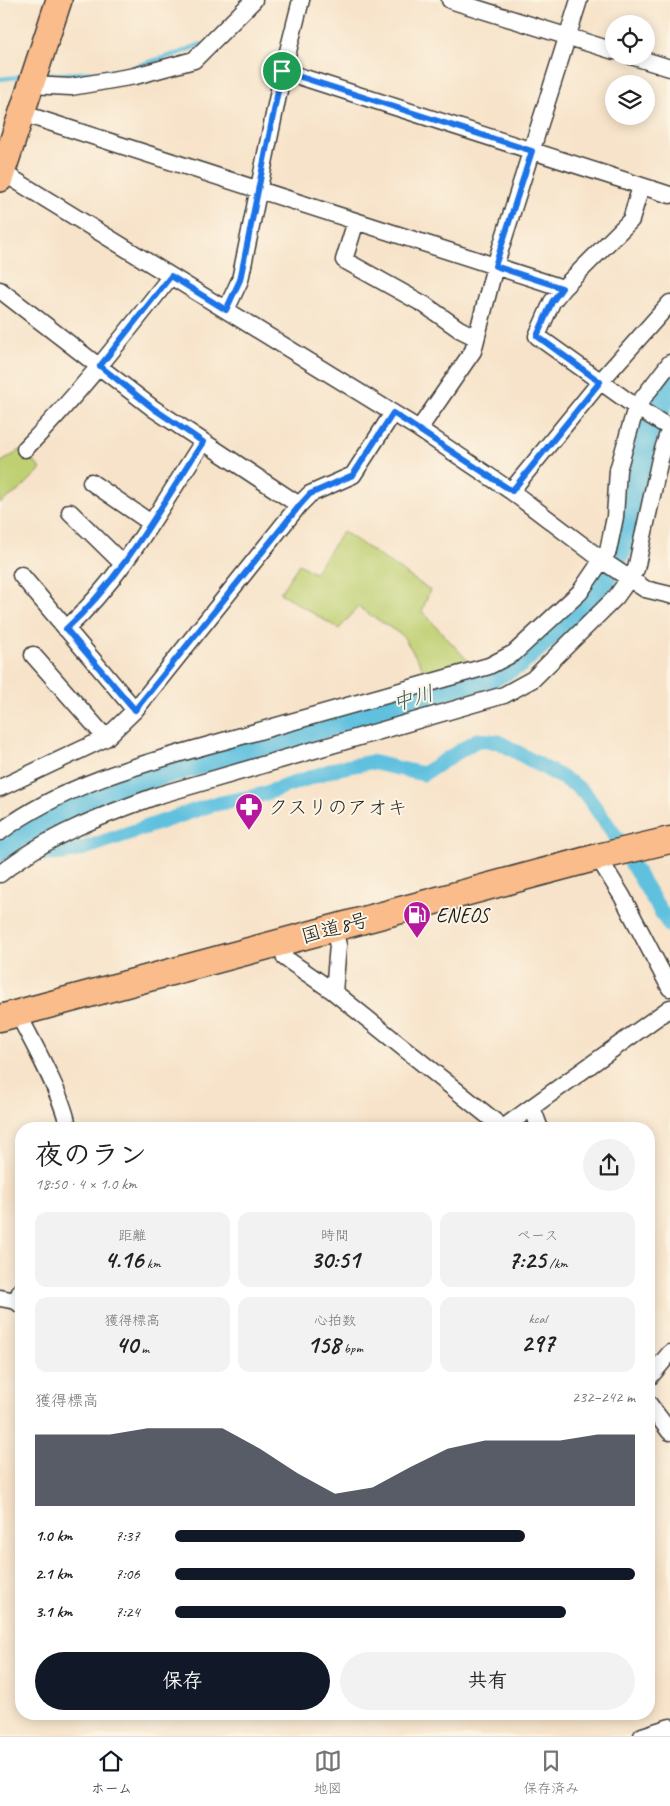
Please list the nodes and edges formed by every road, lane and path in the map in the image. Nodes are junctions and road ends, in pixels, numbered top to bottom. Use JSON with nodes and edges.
{"nodes":[{"id":1,"x":58,"y":0,"type":"edge"},
{"id":2,"x":254,"y":0,"type":"edge"},
{"id":3,"x":301,"y":0,"type":"edge"},
{"id":4,"x":450,"y":0,"type":"edge"},
{"id":5,"x":579,"y":0,"type":"edge"},
{"id":6,"x":568,"y":36,"type":"junction"},
{"id":7,"x":605,"y":48,"type":"edge"},
{"id":8,"x":655,"y":63,"type":"edge"},
{"id":9,"x":670,"y":68,"type":"edge"},
{"id":10,"x":282,"y":71,"type":"junction"},
{"id":11,"x":30,"y":85,"type":"junction"},
{"id":12,"x":21,"y":113,"type":"junction"},
{"id":13,"x":532,"y":151,"type":"junction"},
{"id":14,"x":1,"y":176,"type":"edge"},
{"id":15,"x":642,"y":186,"type":"junction"},
{"id":16,"x":258,"y":188,"type":"junction"},
{"id":17,"x":670,"y":195,"type":"edge"},
{"id":18,"x":356,"y":221,"type":"junction"},
{"id":19,"x":495,"y":266,"type":"junction"},
{"id":20,"x":171,"y":276,"type":"junction"},
{"id":21,"x":562,"y":288,"type":"junction"},
{"id":22,"x":0,"y":290,"type":"edge"},
{"id":23,"x":670,"y":302,"type":"edge"},
{"id":24,"x":226,"y":310,"type":"junction"},
{"id":25,"x":475,"y":337,"type":"junction"},
{"id":26,"x":670,"y":363,"type":"edge"},
{"id":27,"x":100,"y":366,"type":"junction"},
{"id":28,"x":600,"y":382,"type":"junction"},
{"id":29,"x":639,"y":409,"type":"junction"},
{"id":30,"x":393,"y":413,"type":"junction"},
{"id":31,"x":669,"y":427,"type":"edge"},
{"id":32,"x":419,"y":429,"type":"junction"},
{"id":33,"x":203,"y":442,"type":"junction"},
{"id":34,"x":25,"y":449,"type":"dead end"},
{"id":35,"x":91,"y":482,"type":"dead end"},
{"id":36,"x":512,"y":491,"type":"junction"},
{"id":37,"x":300,"y":505,"type":"junction"},
{"id":38,"x":70,"y":512,"type":"dead end"},
{"id":39,"x":151,"y":522,"type":"junction"},
{"id":40,"x":604,"y":562,"type":"junction"},
{"id":41,"x":123,"y":564,"type":"junction"},
{"id":42,"x":21,"y":575,"type":"dead end"},
{"id":43,"x":627,"y":577,"type":"junction"},
{"id":44,"x":670,"y":595,"type":"edge"},
{"id":45,"x":66,"y":629,"type":"junction"},
{"id":46,"x":34,"y":655,"type":"dead end"},
{"id":47,"x":135,"y":710,"type":"junction"},
{"id":48,"x":106,"y":738,"type":"junction"},
{"id":49,"x":0,"y":788,"type":"edge"},
{"id":50,"x":0,"y":832,"type":"edge"},
{"id":51,"x":670,"y":840,"type":"edge"},
{"id":52,"x":598,"y":856,"type":"junction"},
{"id":53,"x":0,"y":874,"type":"edge"},
{"id":54,"x":333,"y":929,"type":"junction"},
{"id":55,"x":281,"y":943,"type":"junction"},
{"id":56,"x":670,"y":988,"type":"edge"},
{"id":57,"x":334,"y":992,"type":"junction"},
{"id":58,"x":670,"y":1008,"type":"edge"},
{"id":59,"x":9,"y":1016,"type":"edge"},
{"id":60,"x":532,"y":1107,"type":"junction"},
{"id":61,"x":67,"y":1122,"type":"edge"},
{"id":62,"x":497,"y":1122,"type":"edge"},
{"id":63,"x":513,"y":1122,"type":"edge"},
{"id":64,"x":537,"y":1122,"type":"edge"},
{"id":65,"x":670,"y":1353,"type":"edge"},
{"id":66,"x":655,"y":1366,"type":"edge"},
{"id":67,"x":655,"y":1412,"type":"edge"},
{"id":68,"x":670,"y":1432,"type":"edge"},
{"id":69,"x":670,"y":1727,"type":"edge"},
{"id":70,"x":642,"y":1736,"type":"edge"}],
"edges":[{"from":1,"to":11,"type":"main road"},
{"from":2,"to":11,"type":"street"},
{"from":3,"to":10,"type":"street"},
{"from":4,"to":6,"type":"street"},
{"from":5,"to":6,"type":"street"},
{"from":6,"to":7,"type":"street"},
{"from":6,"to":13,"type":"street"},
{"from":8,"to":9,"type":"street"},
{"from":10,"to":13,"type":"street"},
{"from":10,"to":16,"type":"street"},
{"from":11,"to":12,"type":"main road"},
{"from":12,"to":14,"type":"main road"},
{"from":12,"to":16,"type":"street"},
{"from":13,"to":15,"type":"street"},
{"from":13,"to":19,"type":"street"},
{"from":14,"to":20,"type":"street"},
{"from":15,"to":17,"type":"street"},
{"from":15,"to":21,"type":"street"},
{"from":16,"to":18,"type":"street"},
{"from":16,"to":24,"type":"street"},
{"from":18,"to":19,"type":"street"},
{"from":18,"to":25,"type":"street"},
{"from":19,"to":21,"type":"street"},
{"from":19,"to":25,"type":"street"},
{"from":20,"to":24,"type":"street"},
{"from":20,"to":27,"type":"street"},
{"from":21,"to":28,"type":"street"},
{"from":22,"to":27,"type":"street"},
{"from":23,"to":28,"type":"street"},
{"from":24,"to":30,"type":"street"},
{"from":25,"to":32,"type":"street"},
{"from":26,"to":29,"type":"street"},
{"from":27,"to":33,"type":"street"},
{"from":27,"to":34,"type":"street"},
{"from":28,"to":29,"type":"street"},
{"from":28,"to":36,"type":"street"},
{"from":29,"to":31,"type":"street"},
{"from":29,"to":40,"type":"street"},
{"from":30,"to":32,"type":"street"},
{"from":30,"to":37,"type":"street"},
{"from":31,"to":43,"type":"street"},
{"from":32,"to":36,"type":"street"},
{"from":33,"to":37,"type":"street"},
{"from":33,"to":39,"type":"street"},
{"from":35,"to":39,"type":"street"},
{"from":36,"to":40,"type":"street"},
{"from":37,"to":47,"type":"street"},
{"from":38,"to":41,"type":"street"},
{"from":39,"to":41,"type":"street"},
{"from":40,"to":43,"type":"street"},
{"from":40,"to":50,"type":"street"},
{"from":41,"to":45,"type":"street"},
{"from":42,"to":45,"type":"street"},
{"from":43,"to":44,"type":"street"},
{"from":43,"to":53,"type":"street"},
{"from":45,"to":47,"type":"street"},
{"from":46,"to":48,"type":"street"},
{"from":47,"to":48,"type":"street"},
{"from":48,"to":49,"type":"street"},
{"from":51,"to":52,"type":"highway","name":"国道8号"},
{"from":52,"to":54,"type":"highway","name":"国道8号"},
{"from":52,"to":56,"type":"street"},
{"from":54,"to":55,"type":"highway","name":"国道8号"},
{"from":54,"to":57,"type":"street"},
{"from":55,"to":57,"type":"street"},
{"from":55,"to":59,"type":"highway","name":"国道8号"},
{"from":57,"to":62,"type":"street"},
{"from":58,"to":60,"type":"street"},
{"from":59,"to":61,"type":"street"},
{"from":60,"to":63,"type":"street"},
{"from":60,"to":64,"type":"street"},
{"from":65,"to":66,"type":"street"},
{"from":67,"to":68,"type":"street"},
{"from":69,"to":70,"type":"street"}]}
